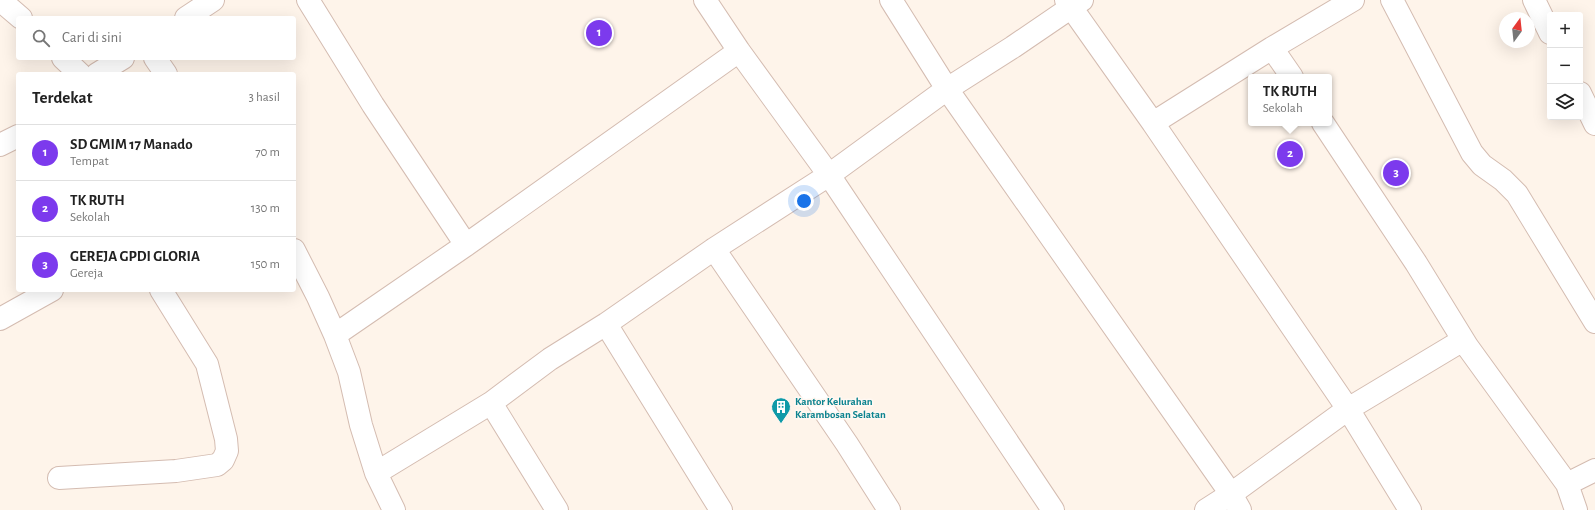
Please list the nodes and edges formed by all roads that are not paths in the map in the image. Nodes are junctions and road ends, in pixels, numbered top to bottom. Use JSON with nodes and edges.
{"nodes":[{"id":1,"x":0,"y":0,"type":"edge"},
{"id":2,"x":213,"y":0,"type":"edge"},
{"id":3,"x":308,"y":0,"type":"edge"},
{"id":4,"x":705,"y":0,"type":"edge"},
{"id":5,"x":891,"y":0,"type":"edge"},
{"id":6,"x":1353,"y":0,"type":"edge"},
{"id":7,"x":1392,"y":0,"type":"edge"},
{"id":8,"x":1534,"y":0,"type":"edge"},
{"id":9,"x":1073,"y":2,"type":"edge"},
{"id":10,"x":19,"y":16,"type":"edge"},
{"id":11,"x":189,"y":16,"type":"edge"},
{"id":12,"x":1547,"y":27,"type":"edge"},
{"id":13,"x":1272,"y":48,"type":"junction"},
{"id":14,"x":739,"y":51,"type":"junction"},
{"id":15,"x":65,"y":60,"type":"edge"},
{"id":16,"x":121,"y":60,"type":"edge"},
{"id":17,"x":156,"y":60,"type":"edge"},
{"id":18,"x":78,"y":72,"type":"edge"},
{"id":19,"x":100,"y":72,"type":"edge"},
{"id":20,"x":165,"y":72,"type":"edge"},
{"id":21,"x":1290,"y":74,"type":"edge"},
{"id":22,"x":1595,"y":85,"type":"edge"},
{"id":23,"x":947,"y":89,"type":"junction"},
{"id":24,"x":1583,"y":91,"type":"edge"},
{"id":25,"x":1583,"y":98,"type":"edge"},
{"id":26,"x":1153,"y":123,"type":"junction"},
{"id":27,"x":1595,"y":124,"type":"edge"},
{"id":28,"x":1325,"y":126,"type":"edge"},
{"id":29,"x":16,"y":137,"type":"edge"},
{"id":30,"x":0,"y":145,"type":"edge"},
{"id":31,"x":829,"y":175,"type":"junction"},
{"id":32,"x":466,"y":245,"type":"junction"},
{"id":33,"x":714,"y":249,"type":"junction"},
{"id":34,"x":296,"y":254,"type":"edge"},
{"id":35,"x":48,"y":292,"type":"edge"},
{"id":36,"x":162,"y":292,"type":"edge"},
{"id":37,"x":0,"y":319,"type":"edge"},
{"id":38,"x":1595,"y":322,"type":"edge"},
{"id":39,"x":606,"y":324,"type":"junction"},
{"id":40,"x":335,"y":335,"type":"junction"},
{"id":41,"x":1463,"y":340,"type":"junction"},
{"id":42,"x":491,"y":403,"type":"junction"},
{"id":43,"x":1348,"y":409,"type":"junction"},
{"id":44,"x":1595,"y":470,"type":"edge"},
{"id":45,"x":376,"y":473,"type":"junction"},
{"id":46,"x":59,"y":478,"type":"dead end"},
{"id":47,"x":1568,"y":484,"type":"junction"},
{"id":48,"x":1236,"y":502,"type":"edge"},
{"id":49,"x":394,"y":510,"type":"edge"},
{"id":50,"x":557,"y":510,"type":"edge"},
{"id":51,"x":721,"y":510,"type":"edge"},
{"id":52,"x":888,"y":510,"type":"edge"},
{"id":53,"x":1053,"y":510,"type":"edge"},
{"id":54,"x":1206,"y":510,"type":"edge"},
{"id":55,"x":1410,"y":510,"type":"edge"},
{"id":56,"x":1576,"y":510,"type":"edge"}],
"edges":[{"from":1,"to":10,"type":"street"},
{"from":2,"to":11,"type":"street"},
{"from":3,"to":32,"type":"street"},
{"from":4,"to":14,"type":"street"},
{"from":5,"to":23,"type":"street"},
{"from":6,"to":13,"type":"street"},
{"from":7,"to":38,"type":"street"},
{"from":8,"to":12,"type":"street"},
{"from":9,"to":23,"type":"street"},
{"from":9,"to":26,"type":"street"},
{"from":13,"to":21,"type":"street"},
{"from":13,"to":26,"type":"street"},
{"from":14,"to":31,"type":"street"},
{"from":14,"to":32,"type":"street"},
{"from":15,"to":18,"type":"street"},
{"from":16,"to":19,"type":"street"},
{"from":17,"to":20,"type":"street"},
{"from":22,"to":24,"type":"street"},
{"from":23,"to":31,"type":"street"},
{"from":23,"to":48,"type":"street"},
{"from":25,"to":27,"type":"street"},
{"from":26,"to":43,"type":"street"},
{"from":28,"to":41,"type":"street"},
{"from":29,"to":30,"type":"street"},
{"from":31,"to":33,"type":"street"},
{"from":31,"to":53,"type":"street"},
{"from":32,"to":40,"type":"street"},
{"from":33,"to":39,"type":"street"},
{"from":33,"to":52,"type":"street"},
{"from":34,"to":40,"type":"street"},
{"from":35,"to":37,"type":"street"},
{"from":36,"to":46,"type":"street"},
{"from":39,"to":42,"type":"street"},
{"from":39,"to":51,"type":"street"},
{"from":40,"to":45,"type":"street"},
{"from":41,"to":43,"type":"street"},
{"from":41,"to":47,"type":"street"},
{"from":42,"to":45,"type":"street"},
{"from":42,"to":50,"type":"street"},
{"from":43,"to":48,"type":"street"},
{"from":43,"to":55,"type":"street"},
{"from":44,"to":47,"type":"street"},
{"from":45,"to":49,"type":"street"},
{"from":47,"to":56,"type":"street"},
{"from":48,"to":54,"type":"street"}]}
